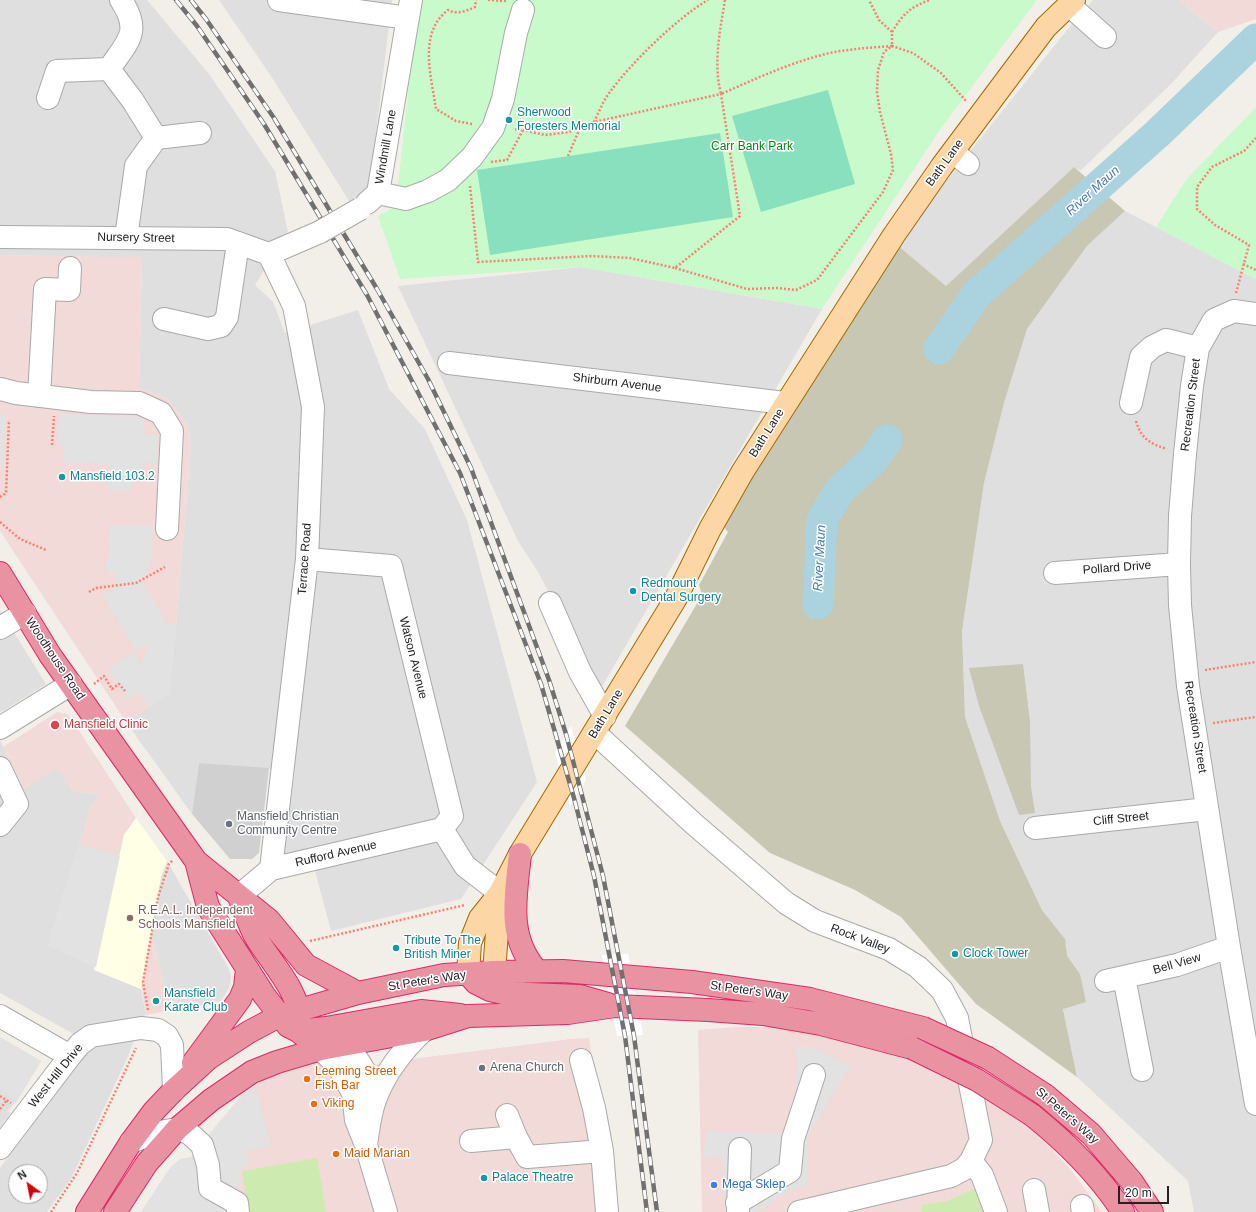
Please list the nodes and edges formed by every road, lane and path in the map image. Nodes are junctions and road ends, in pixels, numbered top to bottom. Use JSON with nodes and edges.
{"nodes":[{"id":1,"x":121,"y":0,"type":"edge"},
{"id":2,"x":279,"y":0,"type":"edge"},
{"id":3,"x":476,"y":0,"type":"edge"},
{"id":4,"x":708,"y":0,"type":"edge"},
{"id":5,"x":725,"y":0,"type":"edge"},
{"id":6,"x":869,"y":0,"type":"edge"},
{"id":7,"x":930,"y":0,"type":"edge"},
{"id":8,"x":1071,"y":2,"type":"edge"},
{"id":9,"x":409,"y":9,"type":"edge"},
{"id":10,"x":523,"y":10,"type":"dead end"},
{"id":11,"x":892,"y":32,"type":"junction"},
{"id":12,"x":1105,"y":37,"type":"dead end"},
{"id":13,"x":892,"y":46,"type":"junction"},
{"id":14,"x":109,"y":68,"type":"junction"},
{"id":15,"x":721,"y":94,"type":"junction"},
{"id":16,"x":48,"y":98,"type":"dead end"},
{"id":17,"x":979,"y":116,"type":"junction"},
{"id":18,"x":594,"y":122,"type":"junction"},
{"id":19,"x":493,"y":128,"type":"junction"},
{"id":20,"x":580,"y":128,"type":"junction"},
{"id":21,"x":523,"y":130,"type":"junction"},
{"id":22,"x":200,"y":133,"type":"dead end"},
{"id":23,"x":156,"y":138,"type":"junction"},
{"id":24,"x":1256,"y":138,"type":"edge"},
{"id":25,"x":568,"y":156,"type":"dead end"},
{"id":26,"x":488,"y":163,"type":"dead end"},
{"id":27,"x":469,"y":178,"type":"dead end"},
{"id":28,"x":378,"y":193,"type":"junction"},
{"id":29,"x":0,"y":236,"type":"edge"},
{"id":30,"x":126,"y":238,"type":"junction"},
{"id":31,"x":238,"y":243,"type":"junction"},
{"id":32,"x":269,"y":254,"type":"junction"},
{"id":33,"x":1243,"y":264,"type":"junction"},
{"id":34,"x":70,"y":268,"type":"dead end"},
{"id":35,"x":675,"y":268,"type":"junction"},
{"id":36,"x":1256,"y":270,"type":"edge"},
{"id":37,"x":1234,"y":311,"type":"junction"},
{"id":38,"x":1256,"y":314,"type":"edge"},
{"id":39,"x":164,"y":319,"type":"dead end"},
{"id":40,"x":1198,"y":348,"type":"junction"},
{"id":41,"x":449,"y":364,"type":"dead end"},
{"id":42,"x":0,"y":389,"type":"edge"},
{"id":43,"x":47,"y":397,"type":"junction"},
{"id":44,"x":786,"y":403,"type":"junction"},
{"id":45,"x":1131,"y":403,"type":"joint"},
{"id":46,"x":9,"y":420,"type":"dead end"},
{"id":47,"x":52,"y":445,"type":"dead end"},
{"id":48,"x":1185,"y":454,"type":"junction"},
{"id":49,"x":0,"y":497,"type":"edge"},
{"id":50,"x":0,"y":522,"type":"edge"},
{"id":51,"x":167,"y":529,"type":"dead end"},
{"id":52,"x":46,"y":550,"type":"dead end"},
{"id":53,"x":307,"y":559,"type":"junction"},
{"id":54,"x":1179,"y":564,"type":"junction"},
{"id":55,"x":165,"y":567,"type":"dead end"},
{"id":56,"x":1055,"y":573,"type":"dead end"},
{"id":57,"x":0,"y":574,"type":"edge"},
{"id":58,"x":89,"y":592,"type":"dead end"},
{"id":59,"x":550,"y":602,"type":"dead end"},
{"id":60,"x":25,"y":613,"type":"junction"},
{"id":61,"x":0,"y":628,"type":"edge"},
{"id":62,"x":1256,"y":662,"type":"edge"},
{"id":63,"x":1187,"y":672,"type":"junction"},
{"id":64,"x":75,"y":689,"type":"junction"},
{"id":65,"x":125,"y":691,"type":"dead end"},
{"id":66,"x":1256,"y":717,"type":"edge"},
{"id":67,"x":600,"y":725,"type":"junction"},
{"id":68,"x":1194,"y":726,"type":"junction"},
{"id":69,"x":0,"y":728,"type":"edge"},
{"id":70,"x":0,"y":768,"type":"edge"},
{"id":71,"x":1207,"y":809,"type":"junction"},
{"id":72,"x":0,"y":825,"type":"edge"},
{"id":73,"x":1035,"y":828,"type":"dead end"},
{"id":74,"x":442,"y":829,"type":"junction"},
{"id":75,"x":520,"y":854,"type":"junction"},
{"id":76,"x":191,"y":855,"type":"junction"},
{"id":77,"x":271,"y":869,"type":"junction"},
{"id":78,"x":500,"y":893,"type":"junction"},
{"id":79,"x":239,"y":896,"type":"junction"},
{"id":80,"x":468,"y":905,"type":"dead end"},
{"id":81,"x":302,"y":942,"type":"dead end"},
{"id":82,"x":1229,"y":947,"type":"junction"},
{"id":83,"x":247,"y":968,"type":"junction"},
{"id":84,"x":537,"y":971,"type":"junction"},
{"id":85,"x":468,"y":974,"type":"junction"},
{"id":86,"x":492,"y":981,"type":"junction"},
{"id":87,"x":358,"y":993,"type":"junction"},
{"id":88,"x":615,"y":1006,"type":"junction"},
{"id":89,"x":0,"y":1016,"type":"edge"},
{"id":90,"x":468,"y":1016,"type":"junction"},
{"id":91,"x":149,"y":1017,"type":"dead end"},
{"id":92,"x":292,"y":1019,"type":"junction"},
{"id":93,"x":326,"y":1028,"type":"junction"},
{"id":94,"x":424,"y":1030,"type":"junction"},
{"id":95,"x":137,"y":1045,"type":"dead end"},
{"id":96,"x":346,"y":1045,"type":"junction"},
{"id":97,"x":321,"y":1049,"type":"junction"},
{"id":98,"x":70,"y":1056,"type":"junction"},
{"id":99,"x":581,"y":1060,"type":"dead end"},
{"id":100,"x":268,"y":1065,"type":"junction"},
{"id":101,"x":1142,"y":1070,"type":"dead end"},
{"id":102,"x":814,"y":1075,"type":"dead end"},
{"id":103,"x":174,"y":1090,"type":"junction"},
{"id":104,"x":1049,"y":1098,"type":"junction"},
{"id":105,"x":7,"y":1100,"type":"dead end"},
{"id":106,"x":375,"y":1100,"type":"junction"},
{"id":107,"x":1256,"y":1104,"type":"edge"},
{"id":108,"x":0,"y":1109,"type":"edge"},
{"id":109,"x":507,"y":1116,"type":"dead end"},
{"id":110,"x":1035,"y":1117,"type":"junction"},
{"id":111,"x":177,"y":1129,"type":"junction"},
{"id":112,"x":516,"y":1137,"type":"junction"},
{"id":113,"x":471,"y":1141,"type":"dead end"},
{"id":114,"x":131,"y":1142,"type":"junction"},
{"id":115,"x":366,"y":1145,"type":"junction"},
{"id":116,"x":0,"y":1148,"type":"edge"},
{"id":117,"x":740,"y":1149,"type":"dead end"},
{"id":118,"x":602,"y":1151,"type":"junction"},
{"id":119,"x":971,"y":1161,"type":"junction"},
{"id":120,"x":1034,"y":1190,"type":"dead end"},
{"id":121,"x":738,"y":1207,"type":"edge"},
{"id":122,"x":823,"y":1209,"type":"edge"},
{"id":123,"x":51,"y":1212,"type":"edge"},
{"id":124,"x":87,"y":1212,"type":"edge"},
{"id":125,"x":115,"y":1212,"type":"edge"},
{"id":126,"x":238,"y":1212,"type":"edge"},
{"id":127,"x":386,"y":1212,"type":"edge"},
{"id":128,"x":607,"y":1212,"type":"edge"},
{"id":129,"x":799,"y":1212,"type":"edge"},
{"id":130,"x":996,"y":1212,"type":"edge"},
{"id":131,"x":1038,"y":1212,"type":"edge"},
{"id":132,"x":1123,"y":1212,"type":"edge"},
{"id":133,"x":1152,"y":1212,"type":"edge"}],
"edges":[{"from":1,"to":14,"type":"street"},
{"from":2,"to":9,"type":"street"},
{"from":3,"to":19,"type":"path"},
{"from":4,"to":18,"type":"path"},
{"from":5,"to":15,"type":"path"},
{"from":6,"to":11,"type":"path"},
{"from":7,"to":11,"type":"path"},
{"from":8,"to":12,"type":"street"},
{"from":8,"to":17,"type":"main road","name":"Bath Lane"},
{"from":9,"to":28,"type":"street","name":"Windmill Lane"},
{"from":10,"to":19,"type":"street"},
{"from":11,"to":13,"type":"path"},
{"from":13,"to":15,"type":"path"},
{"from":13,"to":17,"type":"path"},
{"from":13,"to":35,"type":"path"},
{"from":14,"to":16,"type":"street"},
{"from":14,"to":23,"type":"street"},
{"from":15,"to":18,"type":"path"},
{"from":15,"to":35,"type":"path"},
{"from":17,"to":44,"type":"main road","name":"Bath Lane"},
{"from":18,"to":20,"type":"path"},
{"from":19,"to":21,"type":"path"},
{"from":19,"to":28,"type":"street"},
{"from":20,"to":21,"type":"path"},
{"from":20,"to":25,"type":"path"},
{"from":21,"to":26,"type":"path"},
{"from":22,"to":23,"type":"street"},
{"from":23,"to":30,"type":"street"},
{"from":24,"to":33,"type":"path"},
{"from":27,"to":35,"type":"path"},
{"from":28,"to":32,"type":"street","name":"Windmill Lane","bridge":true},
{"from":29,"to":30,"type":"street","name":"Nursery Street"},
{"from":30,"to":31,"type":"street","name":"Nursery Street"},
{"from":31,"to":32,"type":"street","name":"Nursery Street"},
{"from":31,"to":39,"type":"street"},
{"from":32,"to":53,"type":"street","name":"Terrace Road"},
{"from":33,"to":36,"type":"path"},
{"from":33,"to":37,"type":"path"},
{"from":34,"to":43,"type":"street"},
{"from":37,"to":38,"type":"street"},
{"from":37,"to":40,"type":"street"},
{"from":40,"to":45,"type":"street"},
{"from":40,"to":48,"type":"street","name":"Recreation Street"},
{"from":41,"to":44,"type":"street","name":"Shirburn Avenue"},
{"from":42,"to":43,"type":"street"},
{"from":43,"to":47,"type":"path"},
{"from":43,"to":51,"type":"street"},
{"from":44,"to":67,"type":"main road","name":"Bath Lane"},
{"from":45,"to":48,"type":"path"},
{"from":46,"to":49,"type":"path"},
{"from":48,"to":54,"type":"street","name":"Recreation Street"},
{"from":50,"to":52,"type":"path"},
{"from":53,"to":74,"type":"street","name":"Watson Avenue"},
{"from":53,"to":77,"type":"street","name":"Terrace Road"},
{"from":54,"to":56,"type":"street","name":"Pollard Drive"},
{"from":54,"to":63,"type":"street","name":"Recreation Street"},
{"from":55,"to":58,"type":"path"},
{"from":57,"to":60,"type":"highway","name":"Woodhouse Road"},
{"from":59,"to":67,"type":"street","name":"Rock Valley"},
{"from":60,"to":61,"type":"street"},
{"from":60,"to":64,"type":"highway","name":"Woodhouse Road"},
{"from":62,"to":63,"type":"path"},
{"from":63,"to":68,"type":"street","name":"Recreation Street"},
{"from":64,"to":65,"type":"path"},
{"from":64,"to":69,"type":"street"},
{"from":64,"to":76,"type":"highway","name":"Woodhouse Road"},
{"from":66,"to":68,"type":"path"},
{"from":67,"to":75,"type":"main road","name":"Bath Lane"},
{"from":67,"to":119,"type":"street","name":"Rock Valley"},
{"from":68,"to":71,"type":"street","name":"Recreation Street"},
{"from":70,"to":72,"type":"street"},
{"from":71,"to":73,"type":"street","name":"Cliff Street"},
{"from":71,"to":82,"type":"street","name":"Recreation Street"},
{"from":74,"to":77,"type":"street","name":"Rufford Avenue"},
{"from":74,"to":78,"type":"street"},
{"from":75,"to":78,"type":"main road","name":"Bath Lane"},
{"from":75,"to":84,"type":"highway"},
{"from":76,"to":79,"type":"highway","name":"Woodhouse Road"},
{"from":76,"to":83,"type":"highway","name":"Woodhouse Road"},
{"from":76,"to":91,"type":"path"},
{"from":77,"to":79,"type":"street","name":"Rufford Avenue"},
{"from":78,"to":85,"type":"main road","name":"Bath Lane"},
{"from":78,"to":86,"type":"main road","name":"Bath Lane"},
{"from":79,"to":87,"type":"highway"},
{"from":79,"to":92,"type":"highway","name":"Woodhouse Road"},
{"from":80,"to":81,"type":"path"},
{"from":82,"to":101,"type":"street","name":"Bell View"},
{"from":82,"to":107,"type":"street","name":"Recreation Street"},
{"from":83,"to":92,"type":"highway","name":"Woodhouse Road"},
{"from":83,"to":103,"type":"highway"},
{"from":84,"to":86,"type":"highway","name":"St Peter's Way"},
{"from":84,"to":104,"type":"highway","name":"St Peter's Way","bridge":true},
{"from":85,"to":86,"type":"highway"},
{"from":85,"to":87,"type":"highway","name":"St Peter's Way"},
{"from":86,"to":88,"type":"highway"},
{"from":86,"to":90,"type":"highway"},
{"from":87,"to":92,"type":"highway","name":"St Peter's Way"},
{"from":88,"to":90,"type":"highway","name":"St Peter's Way"},
{"from":88,"to":110,"type":"highway","name":"St Peter's Way","bridge":true},
{"from":89,"to":98,"type":"street"},
{"from":90,"to":93,"type":"highway"},
{"from":90,"to":94,"type":"highway","name":"St Peter's Way"},
{"from":92,"to":93,"type":"highway"},
{"from":92,"to":97,"type":"highway"},
{"from":92,"to":100,"type":"highway"},
{"from":92,"to":103,"type":"highway","name":"St Peter's Way"},
{"from":93,"to":96,"type":"highway"},
{"from":94,"to":96,"type":"highway","name":"St Peter's Way"},
{"from":94,"to":106,"type":"street"},
{"from":95,"to":123,"type":"path"},
{"from":96,"to":97,"type":"highway","name":"St Peter's Way"},
{"from":96,"to":106,"type":"street"},
{"from":97,"to":100,"type":"highway","name":"St Peter's Way"},
{"from":97,"to":115,"type":"street"},
{"from":98,"to":103,"type":"street","name":"West Hill Drive"},
{"from":98,"to":116,"type":"street","name":"West Hill Drive"},
{"from":99,"to":118,"type":"street"},
{"from":100,"to":111,"type":"highway"},
{"from":102,"to":121,"type":"street"},
{"from":103,"to":114,"type":"highway"},
{"from":104,"to":110,"type":"highway"},
{"from":104,"to":133,"type":"highway","name":"St Peter's Way"},
{"from":105,"to":108,"type":"path"},
{"from":106,"to":115,"type":"street"},
{"from":109,"to":112,"type":"street"},
{"from":110,"to":132,"type":"highway","name":"St Peter's Way"},
{"from":111,"to":114,"type":"street"},
{"from":111,"to":125,"type":"highway"},
{"from":111,"to":126,"type":"street"},
{"from":112,"to":113,"type":"street"},
{"from":112,"to":118,"type":"street"},
{"from":114,"to":124,"type":"highway"},
{"from":115,"to":127,"type":"street"},
{"from":117,"to":121,"type":"street"},
{"from":118,"to":128,"type":"street"},
{"from":119,"to":122,"type":"street","name":"Rock Valley"},
{"from":119,"to":130,"type":"street"},
{"from":120,"to":131,"type":"street"},
{"from":122,"to":129,"type":"street","name":"Rock Valley"}]}
